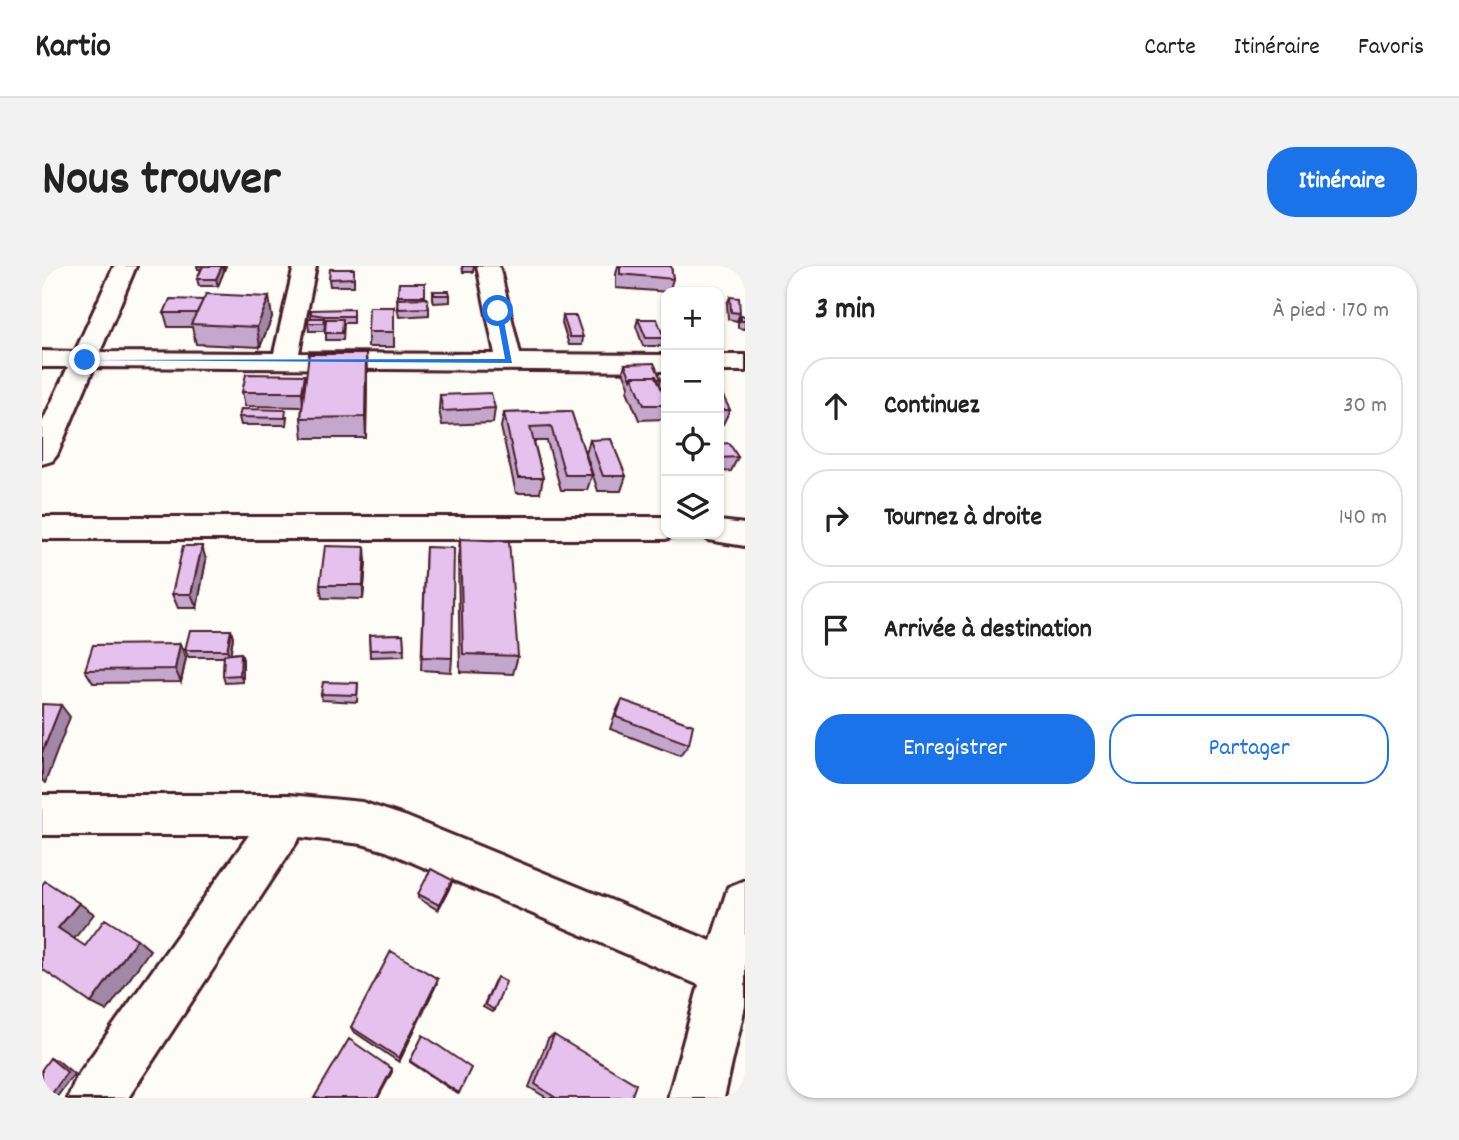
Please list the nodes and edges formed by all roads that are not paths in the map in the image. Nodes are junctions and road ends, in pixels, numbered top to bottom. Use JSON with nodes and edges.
{"nodes":[{"id":1,"x":125,"y":266,"type":"edge"},
{"id":2,"x":305,"y":266,"type":"edge"},
{"id":3,"x":488,"y":266,"type":"edge"},
{"id":4,"x":42,"y":359,"type":"edge"},
{"id":5,"x":85,"y":360,"type":"junction"},
{"id":6,"x":285,"y":360,"type":"junction"},
{"id":7,"x":509,"y":362,"type":"junction"},
{"id":8,"x":661,"y":362,"type":"edge"},
{"id":9,"x":724,"y":363,"type":"edge"},
{"id":10,"x":745,"y":363,"type":"edge"},
{"id":11,"x":42,"y":455,"type":"edge"},
{"id":12,"x":42,"y":528,"type":"edge"},
{"id":13,"x":661,"y":528,"type":"edge"},
{"id":14,"x":724,"y":533,"type":"edge"},
{"id":15,"x":745,"y":535,"type":"edge"},
{"id":16,"x":42,"y":815,"type":"edge"},
{"id":17,"x":289,"y":815,"type":"junction"},
{"id":18,"x":745,"y":904,"type":"edge"},
{"id":19,"x":727,"y":972,"type":"junction"},
{"id":20,"x":96,"y":1098,"type":"edge"},
{"id":21,"x":696,"y":1098,"type":"edge"}],
"edges":[{"from":1,"to":5,"type":"street"},
{"from":2,"to":6,"type":"street"},
{"from":3,"to":7,"type":"street"},
{"from":4,"to":5,"type":"street"},
{"from":5,"to":6,"type":"street"},
{"from":5,"to":11,"type":"street"},
{"from":6,"to":7,"type":"street"},
{"from":7,"to":8,"type":"street"},
{"from":9,"to":10,"type":"street"},
{"from":12,"to":13,"type":"street"},
{"from":14,"to":15,"type":"street"},
{"from":16,"to":17,"type":"street"},
{"from":17,"to":19,"type":"street"},
{"from":17,"to":20,"type":"street"},
{"from":18,"to":19,"type":"street"},
{"from":19,"to":21,"type":"street"}]}
